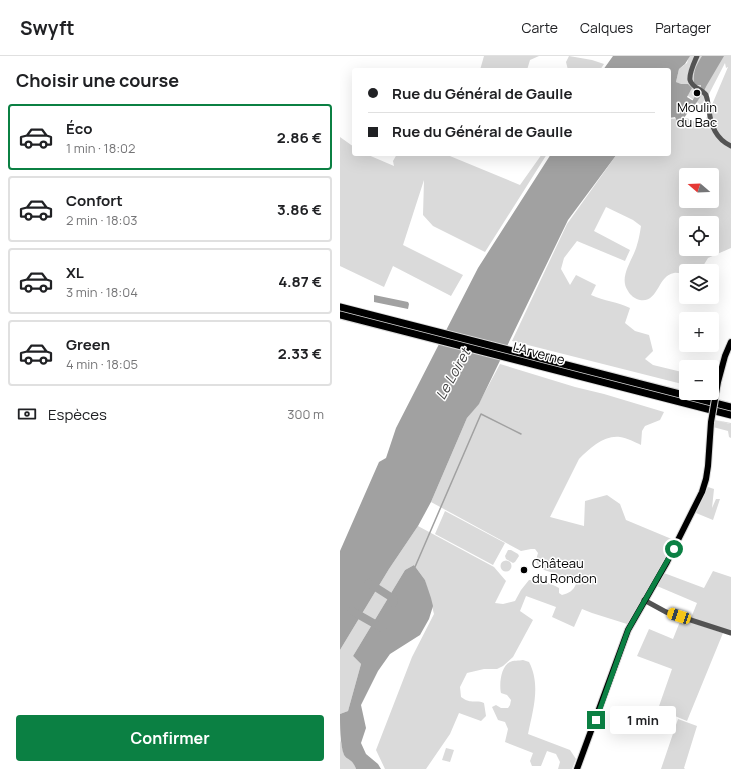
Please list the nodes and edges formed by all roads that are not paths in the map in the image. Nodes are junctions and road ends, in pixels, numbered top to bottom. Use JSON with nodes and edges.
{"nodes":[{"id":1,"x":697,"y":56,"type":"edge"},
{"id":2,"x":731,"y":146,"type":"edge"},
{"id":3,"x":340,"y":307,"type":"edge"},
{"id":4,"x":340,"y":315,"type":"edge"},
{"id":5,"x":425,"y":332,"type":"junction"},
{"id":6,"x":731,"y":342,"type":"edge"},
{"id":7,"x":731,"y":407,"type":"edge"},
{"id":8,"x":731,"y":415,"type":"edge"},
{"id":9,"x":644,"y":600,"type":"junction"},
{"id":10,"x":731,"y":633,"type":"edge"},
{"id":11,"x":577,"y":769,"type":"edge"}],
"edges":[{"from":1,"to":2,"type":"street"},
{"from":3,"to":5,"type":"highway","name":"L'Arverne"},
{"from":4,"to":5,"type":"highway","name":"L'Arverne"},
{"from":5,"to":7,"type":"highway","name":"L'Arverne"},
{"from":5,"to":8,"type":"highway","name":"L'Arverne"},
{"from":6,"to":9,"type":"main road","bridge":true},
{"from":9,"to":10,"type":"street"},
{"from":9,"to":11,"type":"main road"}]}
